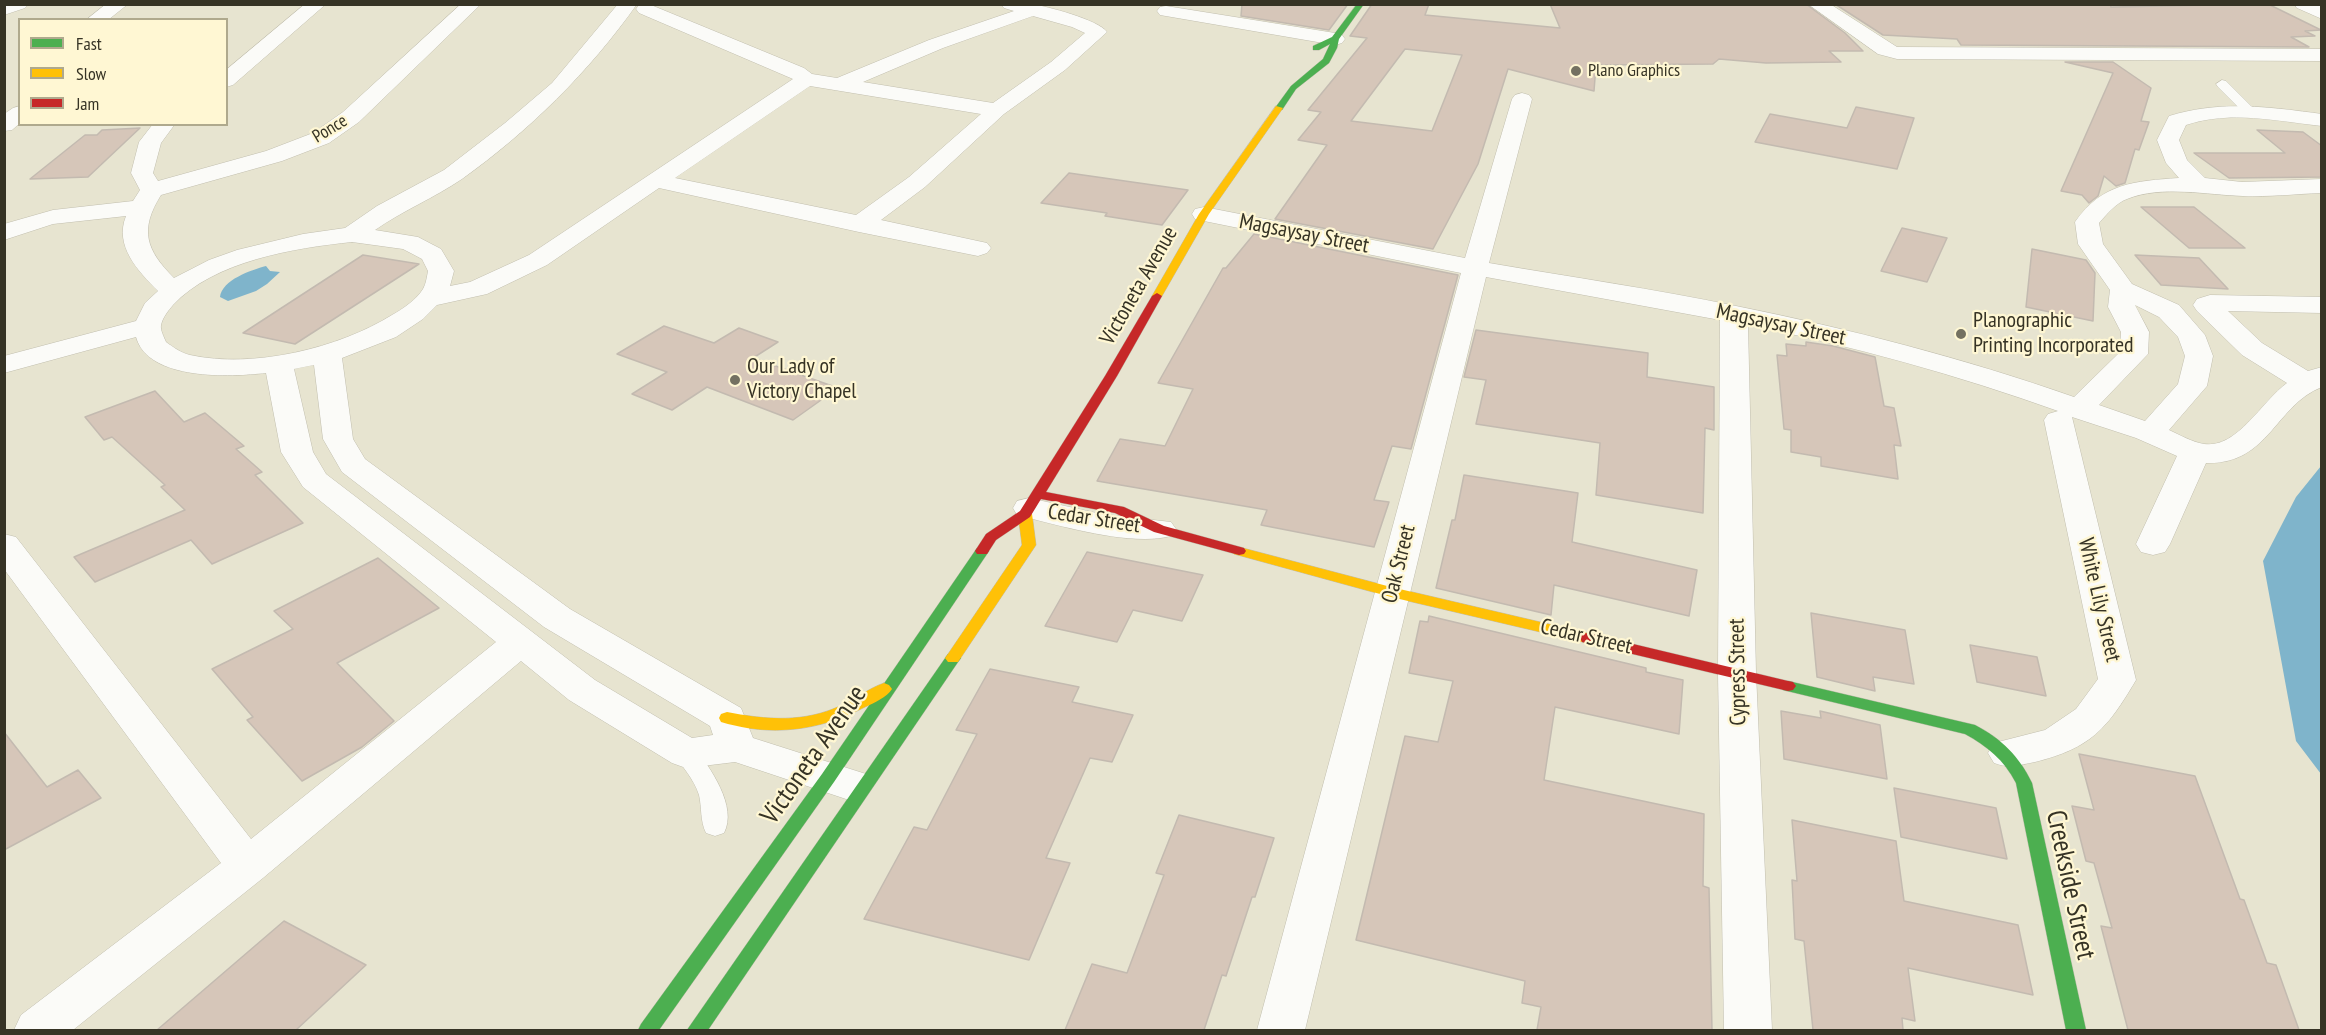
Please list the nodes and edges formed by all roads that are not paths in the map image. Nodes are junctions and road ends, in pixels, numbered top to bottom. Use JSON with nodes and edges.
{"nodes":[{"id":1,"x":19,"y":4,"type":"edge"},
{"id":2,"x":119,"y":4,"type":"edge"},
{"id":3,"x":317,"y":4,"type":"edge"},
{"id":4,"x":472,"y":4,"type":"edge"},
{"id":5,"x":1361,"y":4,"type":"edge"},
{"id":6,"x":1817,"y":4,"type":"edge"},
{"id":7,"x":2303,"y":4,"type":"edge"},
{"id":8,"x":1020,"y":8,"type":"edge"},
{"id":9,"x":638,"y":9,"type":"edge"},
{"id":10,"x":4,"y":10,"type":"edge"},
{"id":11,"x":1166,"y":10,"type":"dead end"},
{"id":12,"x":2322,"y":14,"type":"edge"},
{"id":13,"x":98,"y":18,"type":"edge"},
{"id":14,"x":1335,"y":39,"type":"junction"},
{"id":15,"x":1308,"y":53,"type":"dead end"},
{"id":16,"x":2322,"y":55,"type":"edge"},
{"id":17,"x":1297,"y":64,"type":"dead end"},
{"id":18,"x":228,"y":79,"type":"edge"},
{"id":19,"x":806,"y":79,"type":"junction"},
{"id":20,"x":841,"y":83,"type":"junction"},
{"id":21,"x":1296,"y":84,"type":"junction"},
{"id":22,"x":2222,"y":84,"type":"dead end"},
{"id":23,"x":1522,"y":99,"type":"dead end"},
{"id":24,"x":997,"y":110,"type":"junction"},
{"id":25,"x":2249,"y":111,"type":"junction"},
{"id":26,"x":18,"y":114,"type":"edge"},
{"id":27,"x":2322,"y":120,"type":"edge"},
{"id":28,"x":4,"y":125,"type":"edge"},
{"id":29,"x":163,"y":126,"type":"edge"},
{"id":30,"x":657,"y":181,"type":"junction"},
{"id":31,"x":2198,"y":184,"type":"junction"},
{"id":32,"x":2322,"y":186,"type":"edge"},
{"id":33,"x":133,"y":188,"type":"junction"},
{"id":34,"x":1204,"y":214,"type":"junction"},
{"id":35,"x":62,"y":216,"type":"junction"},
{"id":36,"x":859,"y":225,"type":"junction"},
{"id":37,"x":4,"y":233,"type":"edge"},
{"id":38,"x":352,"y":235,"type":"junction"},
{"id":39,"x":978,"y":248,"type":"dead end"},
{"id":40,"x":1475,"y":268,"type":"junction"},
{"id":41,"x":2123,"y":290,"type":"junction"},
{"id":42,"x":173,"y":291,"type":"junction"},
{"id":43,"x":427,"y":299,"type":"junction"},
{"id":44,"x":2322,"y":305,"type":"edge"},
{"id":45,"x":1731,"y":313,"type":"junction"},
{"id":46,"x":147,"y":326,"type":"junction"},
{"id":47,"x":327,"y":353,"type":"junction"},
{"id":48,"x":279,"y":364,"type":"junction"},
{"id":49,"x":4,"y":365,"type":"edge"},
{"id":50,"x":2313,"y":379,"type":"edge"},
{"id":51,"x":2068,"y":414,"type":"junction"},
{"id":52,"x":2151,"y":434,"type":"junction"},
{"id":53,"x":2195,"y":452,"type":"junction"},
{"id":54,"x":404,"y":505,"type":"junction"},
{"id":55,"x":1031,"y":505,"type":"junction"},
{"id":56,"x":366,"y":523,"type":"junction"},
{"id":57,"x":1159,"y":529,"type":"joint"},
{"id":58,"x":2153,"y":544,"type":"dead end"},
{"id":59,"x":4,"y":545,"type":"edge"},
{"id":60,"x":1391,"y":592,"type":"junction"},
{"id":61,"x":520,"y":642,"type":"junction"},
{"id":62,"x":1737,"y":673,"type":"junction"},
{"id":63,"x":893,"y":683,"type":"junction"},
{"id":64,"x":732,"y":732,"type":"junction"},
{"id":65,"x":686,"y":753,"type":"junction"},
{"id":66,"x":2008,"y":753,"type":"junction"},
{"id":67,"x":847,"y":784,"type":"junction"},
{"id":68,"x":715,"y":826,"type":"dead end"},
{"id":69,"x":248,"y":866,"type":"junction"},
{"id":70,"x":38,"y":1030,"type":"edge"},
{"id":71,"x":648,"y":1030,"type":"edge"},
{"id":72,"x":697,"y":1030,"type":"edge"},
{"id":73,"x":1281,"y":1030,"type":"edge"},
{"id":74,"x":1748,"y":1030,"type":"edge"},
{"id":75,"x":2076,"y":1030,"type":"edge"}],
"edges":[{"from":1,"to":10,"type":"street"},
{"from":2,"to":13,"type":"street"},
{"from":3,"to":18,"type":"street"},
{"from":4,"to":33,"type":"street","name":"Ponce"},
{"from":5,"to":14,"type":"main road","name":"Victoneta Avenue"},
{"from":6,"to":16,"type":"street"},
{"from":7,"to":12,"type":"street"},
{"from":8,"to":20,"type":"street"},
{"from":8,"to":24,"type":"street"},
{"from":9,"to":19,"type":"street"},
{"from":9,"to":38,"type":"street"},
{"from":11,"to":14,"type":"street"},
{"from":14,"to":15,"type":"main road","name":"Victoneta Avenue"},
{"from":14,"to":21,"type":"main road","name":"Victoneta Avenue"},
{"from":17,"to":21,"type":"main road"},
{"from":19,"to":20,"type":"street"},
{"from":19,"to":30,"type":"street"},
{"from":20,"to":24,"type":"street"},
{"from":21,"to":34,"type":"main road","name":"Victoneta Avenue"},
{"from":22,"to":25,"type":"lane"},
{"from":23,"to":40,"type":"street","name":"Oak Street"},
{"from":24,"to":36,"type":"street"},
{"from":25,"to":27,"type":"street"},
{"from":25,"to":31,"type":"street"},
{"from":26,"to":28,"type":"street"},
{"from":29,"to":33,"type":"street"},
{"from":30,"to":36,"type":"street"},
{"from":30,"to":43,"type":"street"},
{"from":31,"to":32,"type":"street"},
{"from":31,"to":41,"type":"street"},
{"from":33,"to":35,"type":"street"},
{"from":33,"to":35,"type":"street"},
{"from":33,"to":42,"type":"street"},
{"from":34,"to":40,"type":"street","name":"Magsaysay Street"},
{"from":34,"to":55,"type":"main road","name":"Victoneta Avenue"},
{"from":35,"to":37,"type":"street"},
{"from":36,"to":39,"type":"street"},
{"from":38,"to":42,"type":"street"},
{"from":38,"to":43,"type":"street"},
{"from":40,"to":45,"type":"street","name":"Magsaysay Street"},
{"from":40,"to":60,"type":"street","name":"Oak Street"},
{"from":41,"to":51,"type":"street"},
{"from":41,"to":52,"type":"street"},
{"from":42,"to":46,"type":"street"},
{"from":43,"to":47,"type":"street"},
{"from":44,"to":50,"type":"street"},
{"from":45,"to":51,"type":"street","name":"Magsaysay Street"},
{"from":45,"to":62,"type":"street","name":"Cypress Street"},
{"from":46,"to":48,"type":"street"},
{"from":46,"to":49,"type":"street"},
{"from":47,"to":48,"type":"street"},
{"from":47,"to":54,"type":"street"},
{"from":48,"to":56,"type":"street"},
{"from":50,"to":53,"type":"street","name":"Magsaysay Street"},
{"from":51,"to":52,"type":"street","name":"Magsaysay Street"},
{"from":51,"to":66,"type":"street","name":"White Lily Street"},
{"from":52,"to":53,"type":"street","name":"Magsaysay Street"},
{"from":53,"to":58,"type":"street"},
{"from":54,"to":56,"type":"street"},
{"from":54,"to":64,"type":"street"},
{"from":55,"to":57,"type":"street","name":"Cedar Street"},
{"from":55,"to":63,"type":"main road","name":"Victoneta Avenue"},
{"from":55,"to":67,"type":"main road","name":"Victoneta Avenue"},
{"from":56,"to":61,"type":"street"},
{"from":57,"to":60,"type":"main road","name":"Cedar Street"},
{"from":59,"to":69,"type":"street"},
{"from":60,"to":62,"type":"main road","name":"Cedar Street"},
{"from":60,"to":73,"type":"street","name":"Oak Street"},
{"from":61,"to":65,"type":"street"},
{"from":61,"to":69,"type":"street"},
{"from":62,"to":66,"type":"main road","name":"Cedar Street"},
{"from":62,"to":74,"type":"street","name":"Cypress Street"},
{"from":63,"to":64,"type":"main road"},
{"from":63,"to":67,"type":"main road","name":"Victoneta Avenue"},
{"from":64,"to":65,"type":"street"},
{"from":64,"to":67,"type":"street"},
{"from":65,"to":68,"type":"lane"},
{"from":66,"to":75,"type":"main road","name":"Creekside Street"},
{"from":67,"to":71,"type":"main road","name":"Victoneta Avenue"},
{"from":67,"to":72,"type":"main road","name":"Victoneta Avenue"},
{"from":69,"to":70,"type":"street"}]}
